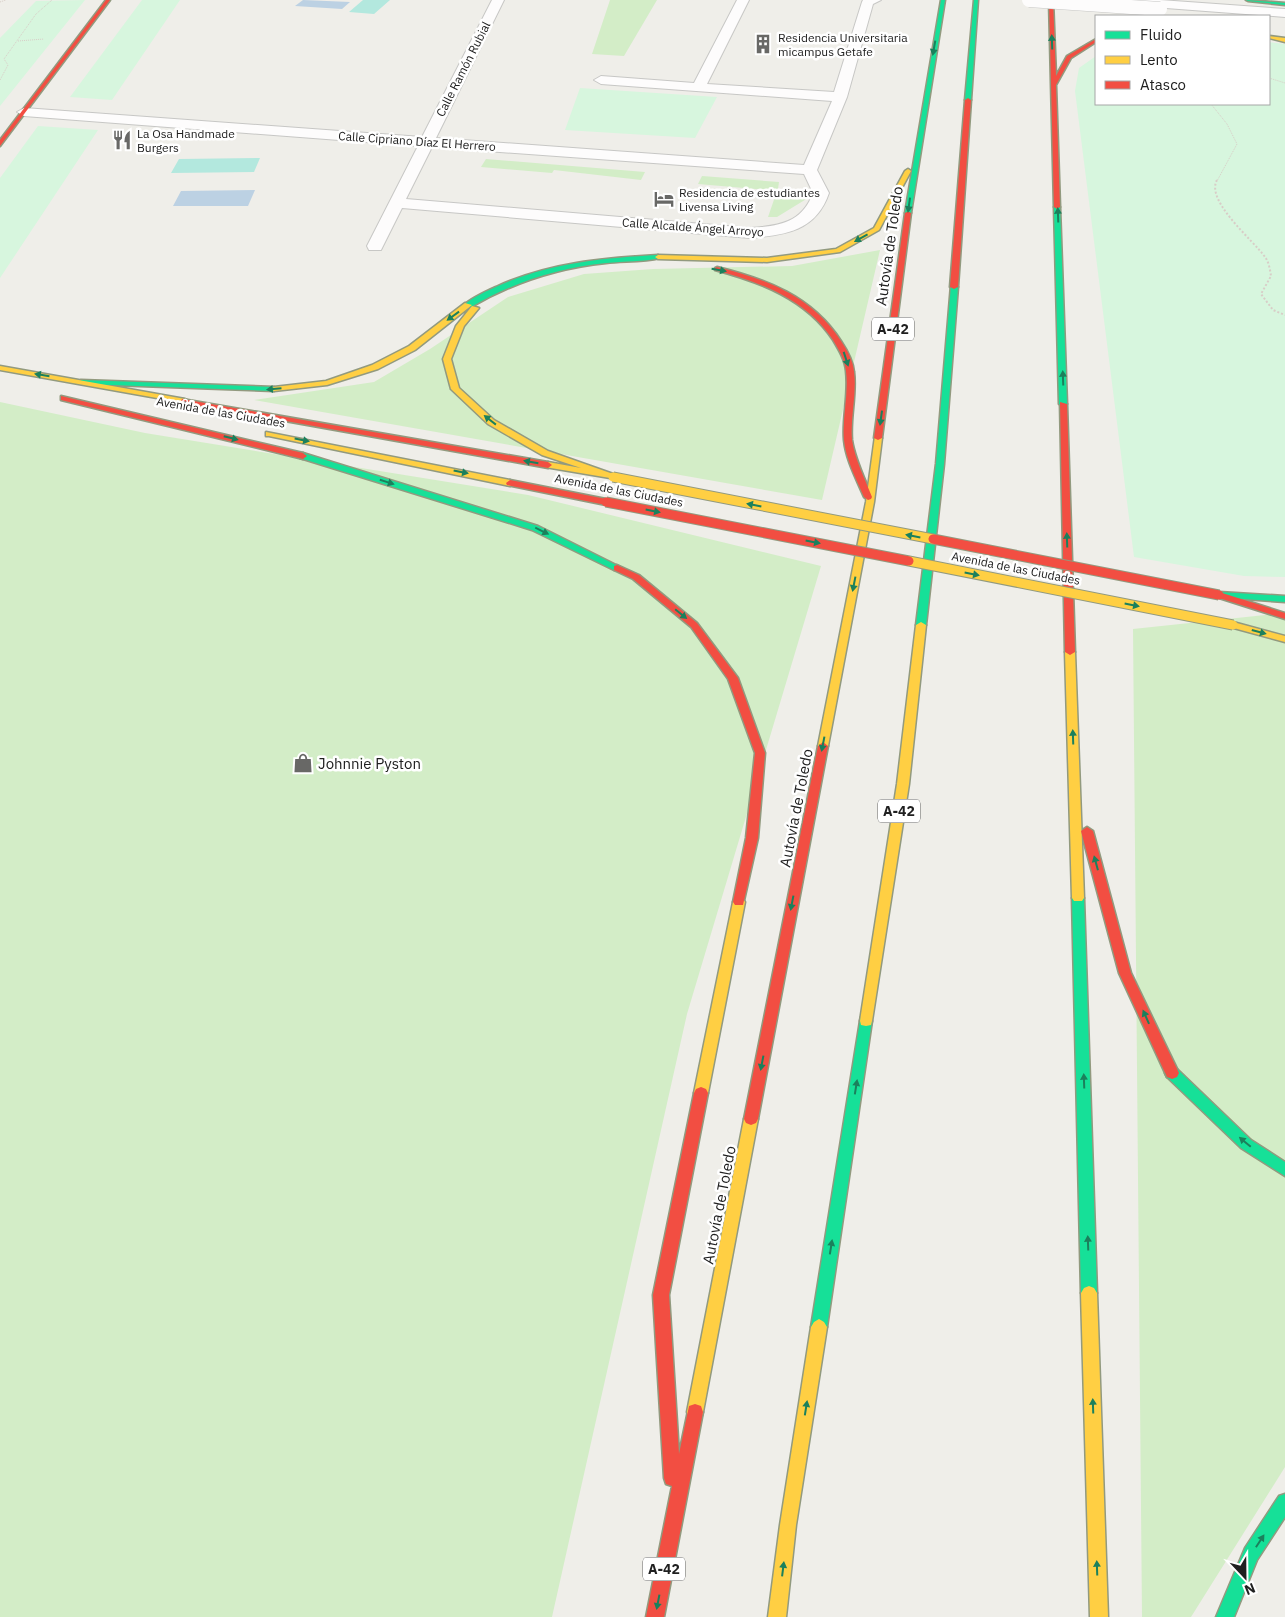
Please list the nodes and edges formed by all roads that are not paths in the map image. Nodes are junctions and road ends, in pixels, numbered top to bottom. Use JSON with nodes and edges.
{"nodes":[{"id":1,"x":108,"y":0,"type":"edge"},
{"id":2,"x":498,"y":0,"type":"edge"},
{"id":3,"x":743,"y":0,"type":"edge"},
{"id":4,"x":943,"y":0,"type":"edge"},
{"id":5,"x":976,"y":0,"type":"edge"},
{"id":6,"x":1029,"y":0,"type":"edge"},
{"id":7,"x":1051,"y":0,"type":"edge"},
{"id":8,"x":1112,"y":0,"type":"edge"},
{"id":9,"x":1248,"y":0,"type":"edge"},
{"id":10,"x":870,"y":1,"type":"edge"},
{"id":11,"x":1285,"y":4,"type":"edge"},
{"id":12,"x":1158,"y":6,"type":"junction"},
{"id":13,"x":1285,"y":13,"type":"edge"},
{"id":14,"x":1244,"y":15,"type":"edge"},
{"id":15,"x":1270,"y":17,"type":"edge"},
{"id":16,"x":1285,"y":19,"type":"edge"},
{"id":17,"x":1270,"y":37,"type":"edge"},
{"id":18,"x":1095,"y":40,"type":"edge"},
{"id":19,"x":1285,"y":40,"type":"edge"},
{"id":20,"x":601,"y":80,"type":"dead end"},
{"id":21,"x":1054,"y":84,"type":"junction"},
{"id":22,"x":698,"y":87,"type":"junction"},
{"id":23,"x":840,"y":97,"type":"junction"},
{"id":24,"x":24,"y":112,"type":"junction"},
{"id":25,"x":428,"y":141,"type":"junction"},
{"id":26,"x":0,"y":144,"type":"edge"},
{"id":27,"x":916,"y":156,"type":"junction"},
{"id":28,"x":809,"y":170,"type":"junction"},
{"id":29,"x":396,"y":203,"type":"junction"},
{"id":30,"x":375,"y":246,"type":"dead end"},
{"id":31,"x":618,"y":259,"type":"junction"},
{"id":32,"x":494,"y":289,"type":"junction"},
{"id":33,"x":0,"y":368,"type":"edge"},
{"id":34,"x":84,"y":382,"type":"junction"},
{"id":35,"x":241,"y":429,"type":"dead end"},
{"id":36,"x":261,"y":432,"type":"dead end"},
{"id":37,"x":613,"y":477,"type":"junction"},
{"id":38,"x":870,"y":502,"type":"junction"},
{"id":39,"x":1219,"y":596,"type":"junction"},
{"id":40,"x":1285,"y":599,"type":"edge"},
{"id":41,"x":1285,"y":616,"type":"edge"},
{"id":42,"x":1285,"y":639,"type":"edge"},
{"id":43,"x":1075,"y":786,"type":"junction"},
{"id":44,"x":1285,"y":1170,"type":"edge"},
{"id":45,"x":1285,"y":1502,"type":"edge"},
{"id":46,"x":674,"y":1520,"type":"junction"},
{"id":47,"x":654,"y":1617,"type":"edge"},
{"id":48,"x":777,"y":1617,"type":"edge"},
{"id":49,"x":1099,"y":1617,"type":"edge"},
{"id":50,"x":1225,"y":1617,"type":"edge"}],
"edges":[{"from":1,"to":24,"type":"main road"},
{"from":2,"to":25,"type":"street","name":"Calle Ramón Rubial"},
{"from":3,"to":22,"type":"street"},
{"from":4,"to":27,"type":"main road","name":"Autovía de Toledo","number":"A-42","one_way":true},
{"from":48,"to":5,"type":"main road","number":"A-42","one_way":true},
{"from":6,"to":12,"type":"street","bridge":true},
{"from":21,"to":7,"type":"main road","one_way":true},
{"from":8,"to":12,"type":"street"},
{"from":9,"to":11,"type":"main road"},
{"from":10,"to":23,"type":"street"},
{"from":12,"to":13,"type":"street"},
{"from":12,"to":14,"type":"street"},
{"from":15,"to":16,"type":"street"},
{"from":17,"to":19,"type":"main road"},
{"from":18,"to":21,"type":"main road"},
{"from":20,"to":22,"type":"street"},
{"from":43,"to":21,"type":"main road","one_way":true},
{"from":22,"to":23,"type":"street"},
{"from":23,"to":28,"type":"street"},
{"from":24,"to":25,"type":"street","name":"Calle Cipriano Díaz El Herrero"},
{"from":24,"to":26,"type":"main road"},
{"from":25,"to":28,"type":"street","name":"Calle Cipriano Díaz El Herrero"},
{"from":25,"to":29,"type":"street","name":"Calle Ramón Rubial"},
{"from":27,"to":31,"type":"main road","one_way":true},
{"from":27,"to":38,"type":"main road","name":"Autovía de Toledo","number":"A-42","one_way":true},
{"from":28,"to":29,"type":"street","name":"Calle Alcalde Ángel Arroyo"},
{"from":29,"to":30,"type":"street","name":"Calle Ramón Rubial"},
{"from":31,"to":32,"type":"main road"},
{"from":31,"to":38,"type":"main road","one_way":true},
{"from":32,"to":34,"type":"main road","one_way":true},
{"from":37,"to":32,"type":"main road","one_way":true},
{"from":34,"to":33,"type":"main road","name":"Avenida de las Ciudades","one_way":true},
{"from":37,"to":34,"type":"main road","name":"Avenida de las Ciudades","one_way":true},
{"from":35,"to":46,"type":"main road","name":"Avenida de las Ciudades","one_way":true},
{"from":36,"to":42,"type":"main road","name":"Avenida de las Ciudades","one_way":true,"bridge":true},
{"from":39,"to":37,"type":"main road","name":"Avenida de las Ciudades","one_way":true,"bridge":true},
{"from":38,"to":46,"type":"main road","name":"Autovía de Toledo","number":"A-42","one_way":true},
{"from":39,"to":40,"type":"main road"},
{"from":39,"to":41,"type":"main road"},
{"from":44,"to":43,"type":"main road","one_way":true},
{"from":49,"to":43,"type":"main road","one_way":true},
{"from":50,"to":45,"type":"main road","one_way":true},
{"from":46,"to":47,"type":"main road","name":"Autovía de Toledo","number":"A-42","one_way":true}]}
